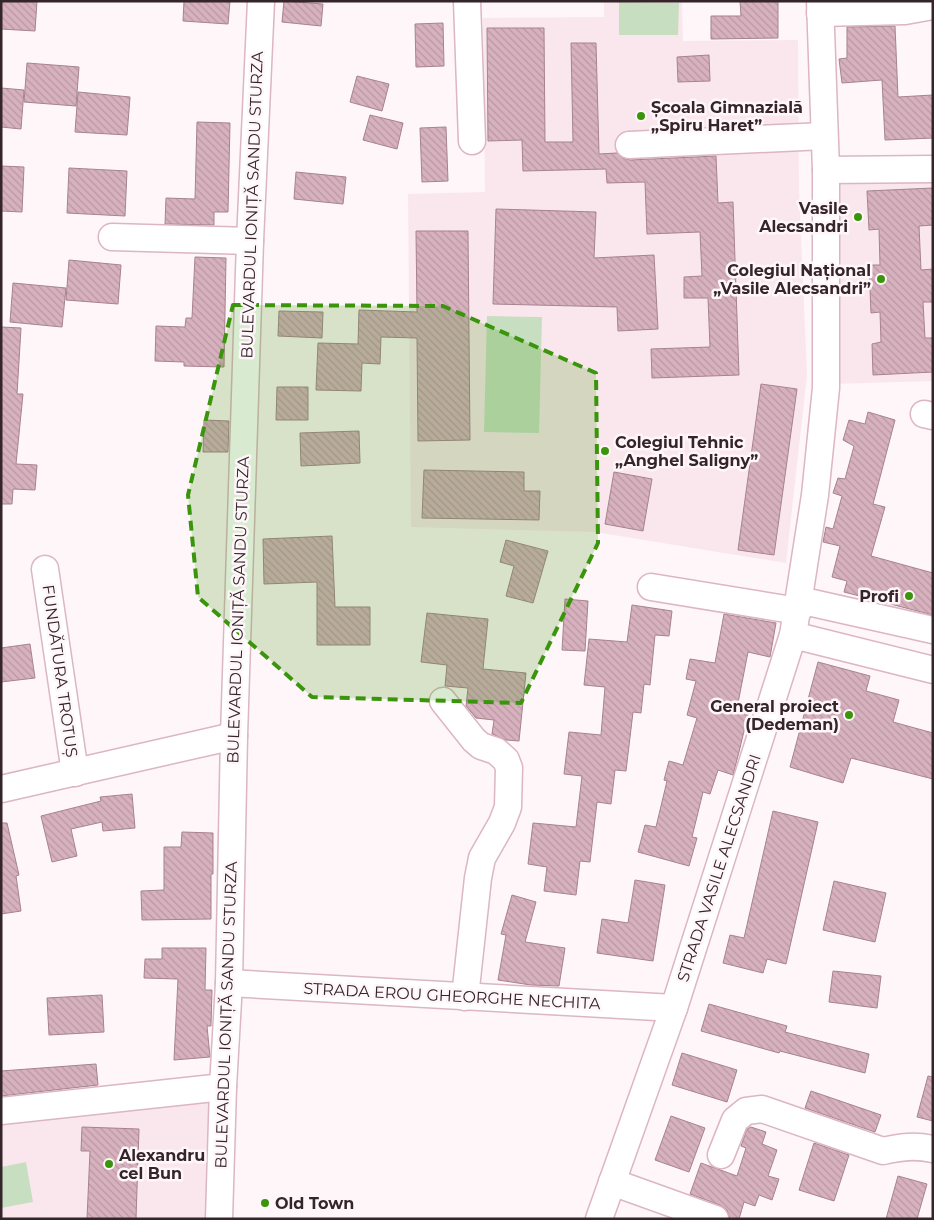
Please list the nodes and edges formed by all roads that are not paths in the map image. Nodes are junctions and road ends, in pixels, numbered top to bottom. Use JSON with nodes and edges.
{"nodes":[{"id":1,"x":261,"y":1,"type":"edge"},
{"id":2,"x":467,"y":1,"type":"edge"},
{"id":3,"x":933,"y":6,"type":"edge"},
{"id":4,"x":820,"y":7,"type":"edge"},
{"id":5,"x":824,"y":136,"type":"junction"},
{"id":6,"x":472,"y":141,"type":"dead end"},
{"id":7,"x":629,"y":145,"type":"dead end"},
{"id":8,"x":933,"y":169,"type":"edge"},
{"id":9,"x":826,"y":170,"type":"junction"},
{"id":10,"x":112,"y":237,"type":"dead end"},
{"id":11,"x":250,"y":241,"type":"junction"},
{"id":12,"x":45,"y":569,"type":"dead end"},
{"id":13,"x":651,"y":587,"type":"dead end"},
{"id":14,"x":797,"y":615,"type":"junction"},
{"id":15,"x":933,"y":630,"type":"edge"},
{"id":16,"x":933,"y":670,"type":"edge"},
{"id":17,"x":443,"y":700,"type":"dead end"},
{"id":18,"x":234,"y":736,"type":"junction"},
{"id":19,"x":75,"y":773,"type":"junction"},
{"id":20,"x":1,"y":789,"type":"edge"},
{"id":21,"x":229,"y":983,"type":"junction"},
{"id":22,"x":465,"y":997,"type":"junction"},
{"id":23,"x":674,"y":1008,"type":"junction"},
{"id":24,"x":223,"y":1086,"type":"junction"},
{"id":25,"x":1,"y":1111,"type":"edge"},
{"id":26,"x":933,"y":1149,"type":"edge"},
{"id":27,"x":722,"y":1155,"type":"dead end"},
{"id":28,"x":612,"y":1182,"type":"junction"},
{"id":29,"x":220,"y":1219,"type":"edge"},
{"id":30,"x":599,"y":1219,"type":"edge"},
{"id":31,"x":715,"y":1219,"type":"edge"}],
"edges":[{"from":1,"to":11,"type":"street","name":"BULEVARDUL IONIȚĂ SANDU STURZA"},
{"from":2,"to":6,"type":"street"},
{"from":3,"to":4,"type":"street"},
{"from":4,"to":5,"type":"street","name":"STRADA VASILE ALECSANDRI"},
{"from":5,"to":7,"type":"street"},
{"from":5,"to":9,"type":"street","name":"STRADA VASILE ALECSANDRI"},
{"from":8,"to":9,"type":"street"},
{"from":9,"to":14,"type":"street","name":"STRADA VASILE ALECSANDRI"},
{"from":10,"to":11,"type":"street"},
{"from":11,"to":18,"type":"street","name":"BULEVARDUL IONIȚĂ SANDU STURZA"},
{"from":12,"to":19,"type":"street","name":"FUNDĂTURA TROTUȘ"},
{"from":13,"to":14,"type":"street"},
{"from":14,"to":15,"type":"street"},
{"from":14,"to":16,"type":"street"},
{"from":14,"to":23,"type":"street","name":"STRADA VASILE ALECSANDRI"},
{"from":17,"to":22,"type":"street"},
{"from":18,"to":19,"type":"street"},
{"from":18,"to":21,"type":"street","name":"BULEVARDUL IONIȚĂ SANDU STURZA"},
{"from":19,"to":20,"type":"street"},
{"from":21,"to":22,"type":"street","name":"STRADA EROU GHEORGHE NECHITA"},
{"from":21,"to":24,"type":"street","name":"BULEVARDUL IONIȚĂ SANDU STURZA"},
{"from":22,"to":23,"type":"street","name":"STRADA EROU GHEORGHE NECHITA"},
{"from":23,"to":28,"type":"street","name":"STRADA VASILE ALECSANDRI"},
{"from":24,"to":25,"type":"street"},
{"from":24,"to":29,"type":"street","name":"BULEVARDUL IONIȚĂ SANDU STURZA"},
{"from":26,"to":27,"type":"street"},
{"from":28,"to":30,"type":"street","name":"STRADA VASILE ALECSANDRI"},
{"from":28,"to":31,"type":"street"}]}
